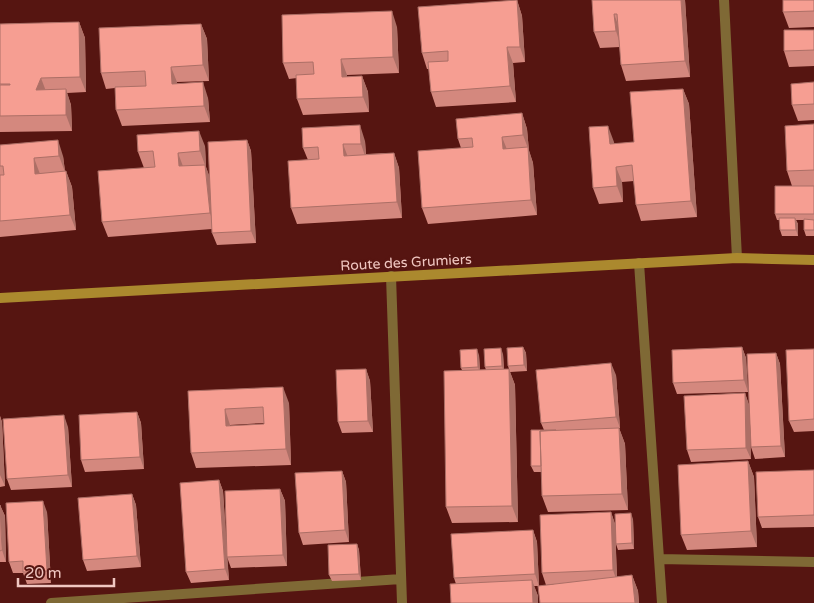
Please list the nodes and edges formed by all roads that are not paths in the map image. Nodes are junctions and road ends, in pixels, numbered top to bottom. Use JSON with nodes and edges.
{"nodes":[{"id":1,"x":724,"y":0,"type":"edge"},
{"id":2,"x":737,"y":258,"type":"junction"},
{"id":3,"x":814,"y":260,"type":"edge"},
{"id":4,"x":639,"y":263,"type":"junction"},
{"id":5,"x":391,"y":276,"type":"junction"},
{"id":6,"x":0,"y":298,"type":"edge"},
{"id":7,"x":659,"y":560,"type":"junction"},
{"id":8,"x":814,"y":562,"type":"edge"},
{"id":9,"x":401,"y":580,"type":"junction"},
{"id":10,"x":51,"y":603,"type":"edge"},
{"id":11,"x":402,"y":603,"type":"edge"},
{"id":12,"x":662,"y":603,"type":"edge"}],
"edges":[{"from":1,"to":2,"type":"street"},
{"from":2,"to":3,"type":"main road","name":"Route des Grumiers"},
{"from":2,"to":4,"type":"main road","name":"Route des Grumiers"},
{"from":4,"to":5,"type":"main road","name":"Route des Grumiers"},
{"from":4,"to":7,"type":"street"},
{"from":5,"to":6,"type":"main road","name":"Route des Grumiers"},
{"from":5,"to":9,"type":"street"},
{"from":7,"to":8,"type":"street"},
{"from":7,"to":12,"type":"street"},
{"from":9,"to":10,"type":"street"},
{"from":9,"to":11,"type":"street"}]}
